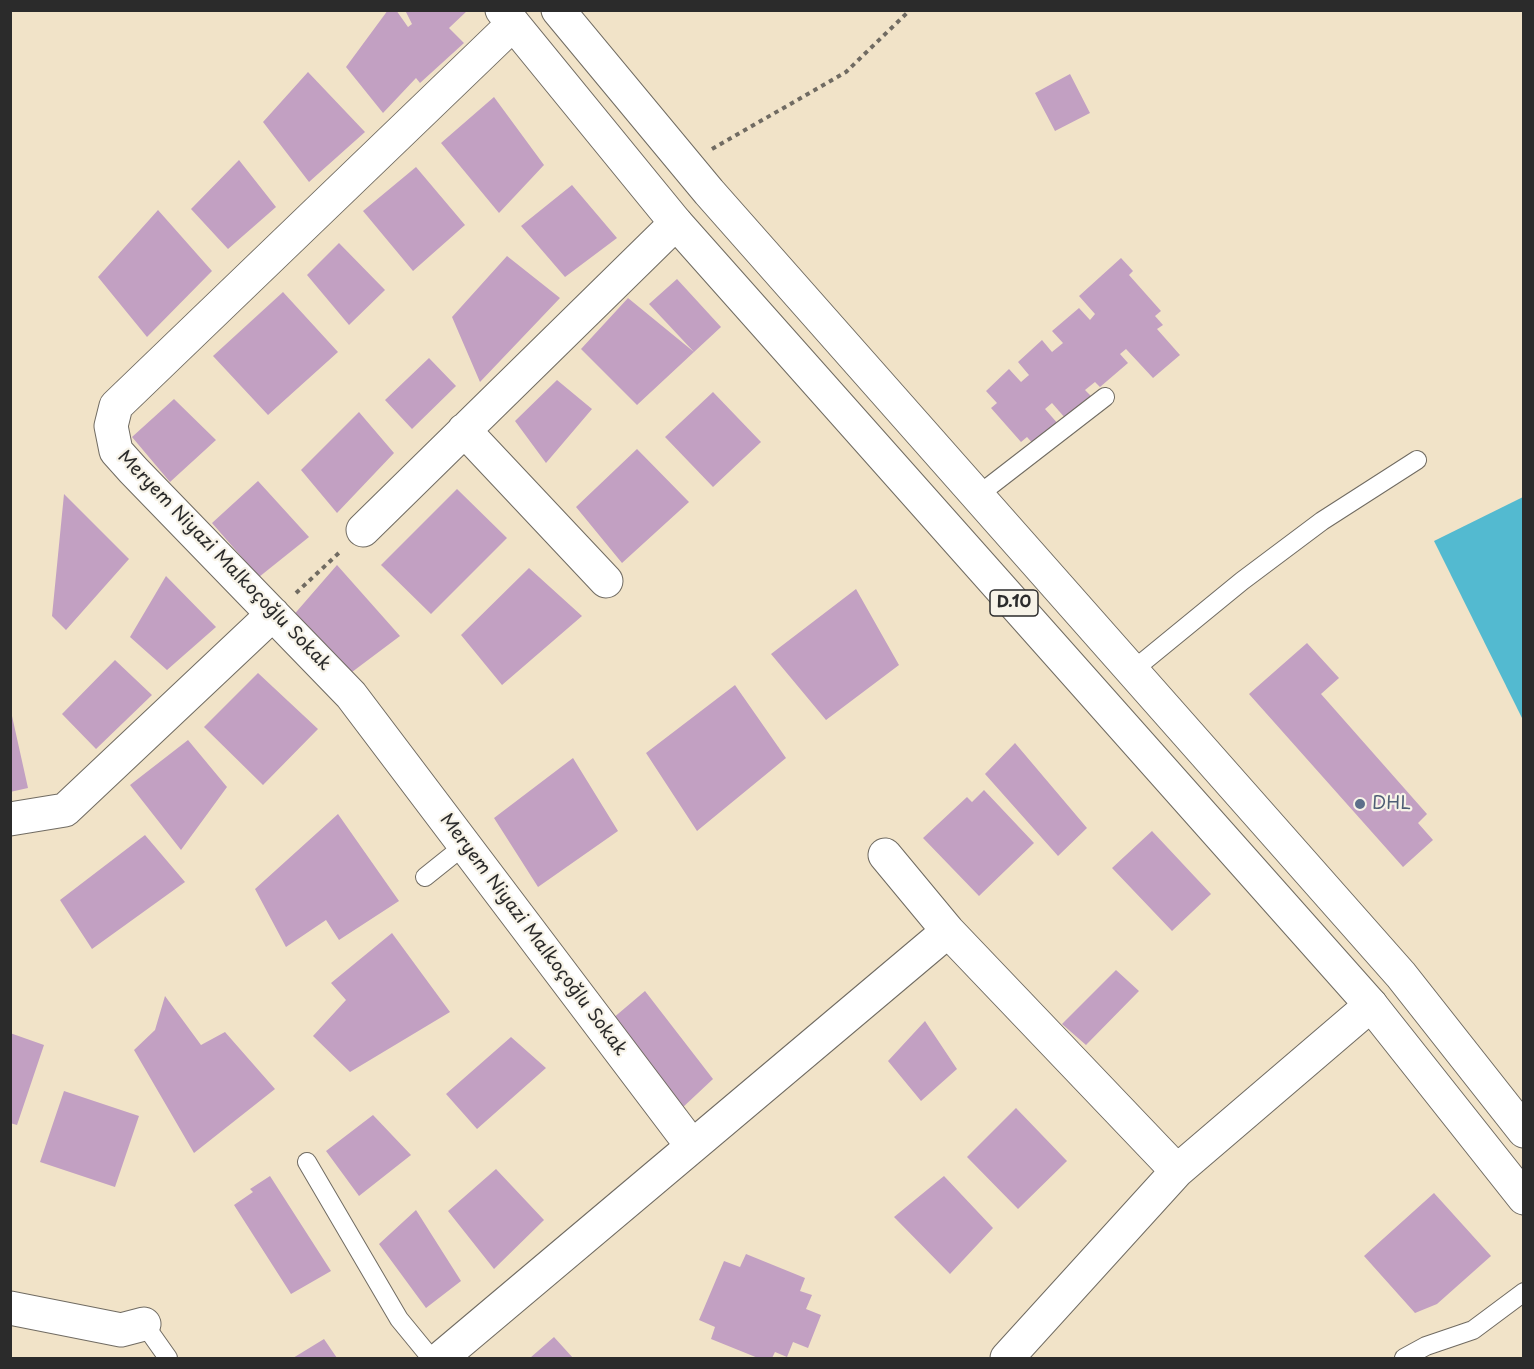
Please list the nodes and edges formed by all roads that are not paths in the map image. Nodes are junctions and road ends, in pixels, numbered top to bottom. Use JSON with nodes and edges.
{"nodes":[{"id":1,"x":558,"y":10,"type":"edge"},
{"id":2,"x":507,"y":17,"type":"edge"},
{"id":3,"x":676,"y":223,"type":"junction"},
{"id":4,"x":1105,"y":398,"type":"dead end"},
{"id":5,"x":464,"y":430,"type":"junction"},
{"id":6,"x":1417,"y":460,"type":"dead end"},
{"id":7,"x":977,"y":496,"type":"junction"},
{"id":8,"x":363,"y":530,"type":"road end"},
{"id":9,"x":606,"y":581,"type":"dead end"},
{"id":10,"x":273,"y":614,"type":"junction"},
{"id":11,"x":1132,"y":672,"type":"junction"},
{"id":12,"x":10,"y":819,"type":"edge"},
{"id":13,"x":465,"y":845,"type":"junction"},
{"id":14,"x":885,"y":855,"type":"dead end"},
{"id":15,"x":424,"y":877,"type":"dead end"},
{"id":16,"x":948,"y":931,"type":"junction"},
{"id":17,"x":1371,"y":1005,"type":"junction"},
{"id":18,"x":1524,"y":1131,"type":"edge"},
{"id":19,"x":692,"y":1146,"type":"junction"},
{"id":20,"x":307,"y":1162,"type":"dead end"},
{"id":21,"x":1177,"y":1171,"type":"junction"},
{"id":22,"x":1524,"y":1198,"type":"edge"},
{"id":23,"x":1524,"y":1292,"type":"edge"},
{"id":24,"x":10,"y":1308,"type":"edge"},
{"id":25,"x":144,"y":1324,"type":"joint"},
{"id":26,"x":168,"y":1359,"type":"edge"},
{"id":27,"x":431,"y":1359,"type":"edge"},
{"id":28,"x":441,"y":1359,"type":"edge"},
{"id":29,"x":1007,"y":1359,"type":"edge"},
{"id":30,"x":1404,"y":1359,"type":"edge"}],
"edges":[{"from":1,"to":7,"type":"street","number":"D.10"},
{"from":2,"to":3,"type":"street","number":"D.10"},
{"from":2,"to":10,"type":"street","name":"Meryem Niyazi Malkoçoğlu Sokak"},
{"from":3,"to":5,"type":"street"},
{"from":3,"to":17,"type":"street","number":"D.10"},
{"from":4,"to":7,"type":"lane"},
{"from":5,"to":8,"type":"street"},
{"from":5,"to":9,"type":"street"},
{"from":6,"to":11,"type":"lane"},
{"from":7,"to":11,"type":"street","number":"D.10"},
{"from":10,"to":12,"type":"street"},
{"from":10,"to":13,"type":"street","name":"Meryem Niyazi Malkoçoğlu Sokak"},
{"from":11,"to":18,"type":"street","number":"D.10"},
{"from":13,"to":15,"type":"lane"},
{"from":13,"to":19,"type":"street","name":"Meryem Niyazi Malkoçoğlu Sokak"},
{"from":14,"to":16,"type":"street"},
{"from":16,"to":19,"type":"street"},
{"from":16,"to":21,"type":"street"},
{"from":17,"to":21,"type":"street"},
{"from":17,"to":22,"type":"street","number":"D.10"},
{"from":19,"to":28,"type":"street"},
{"from":20,"to":27,"type":"lane"},
{"from":21,"to":29,"type":"street"},
{"from":23,"to":30,"type":"lane"},
{"from":24,"to":25,"type":"street"},
{"from":25,"to":26,"type":"lane"}]}
